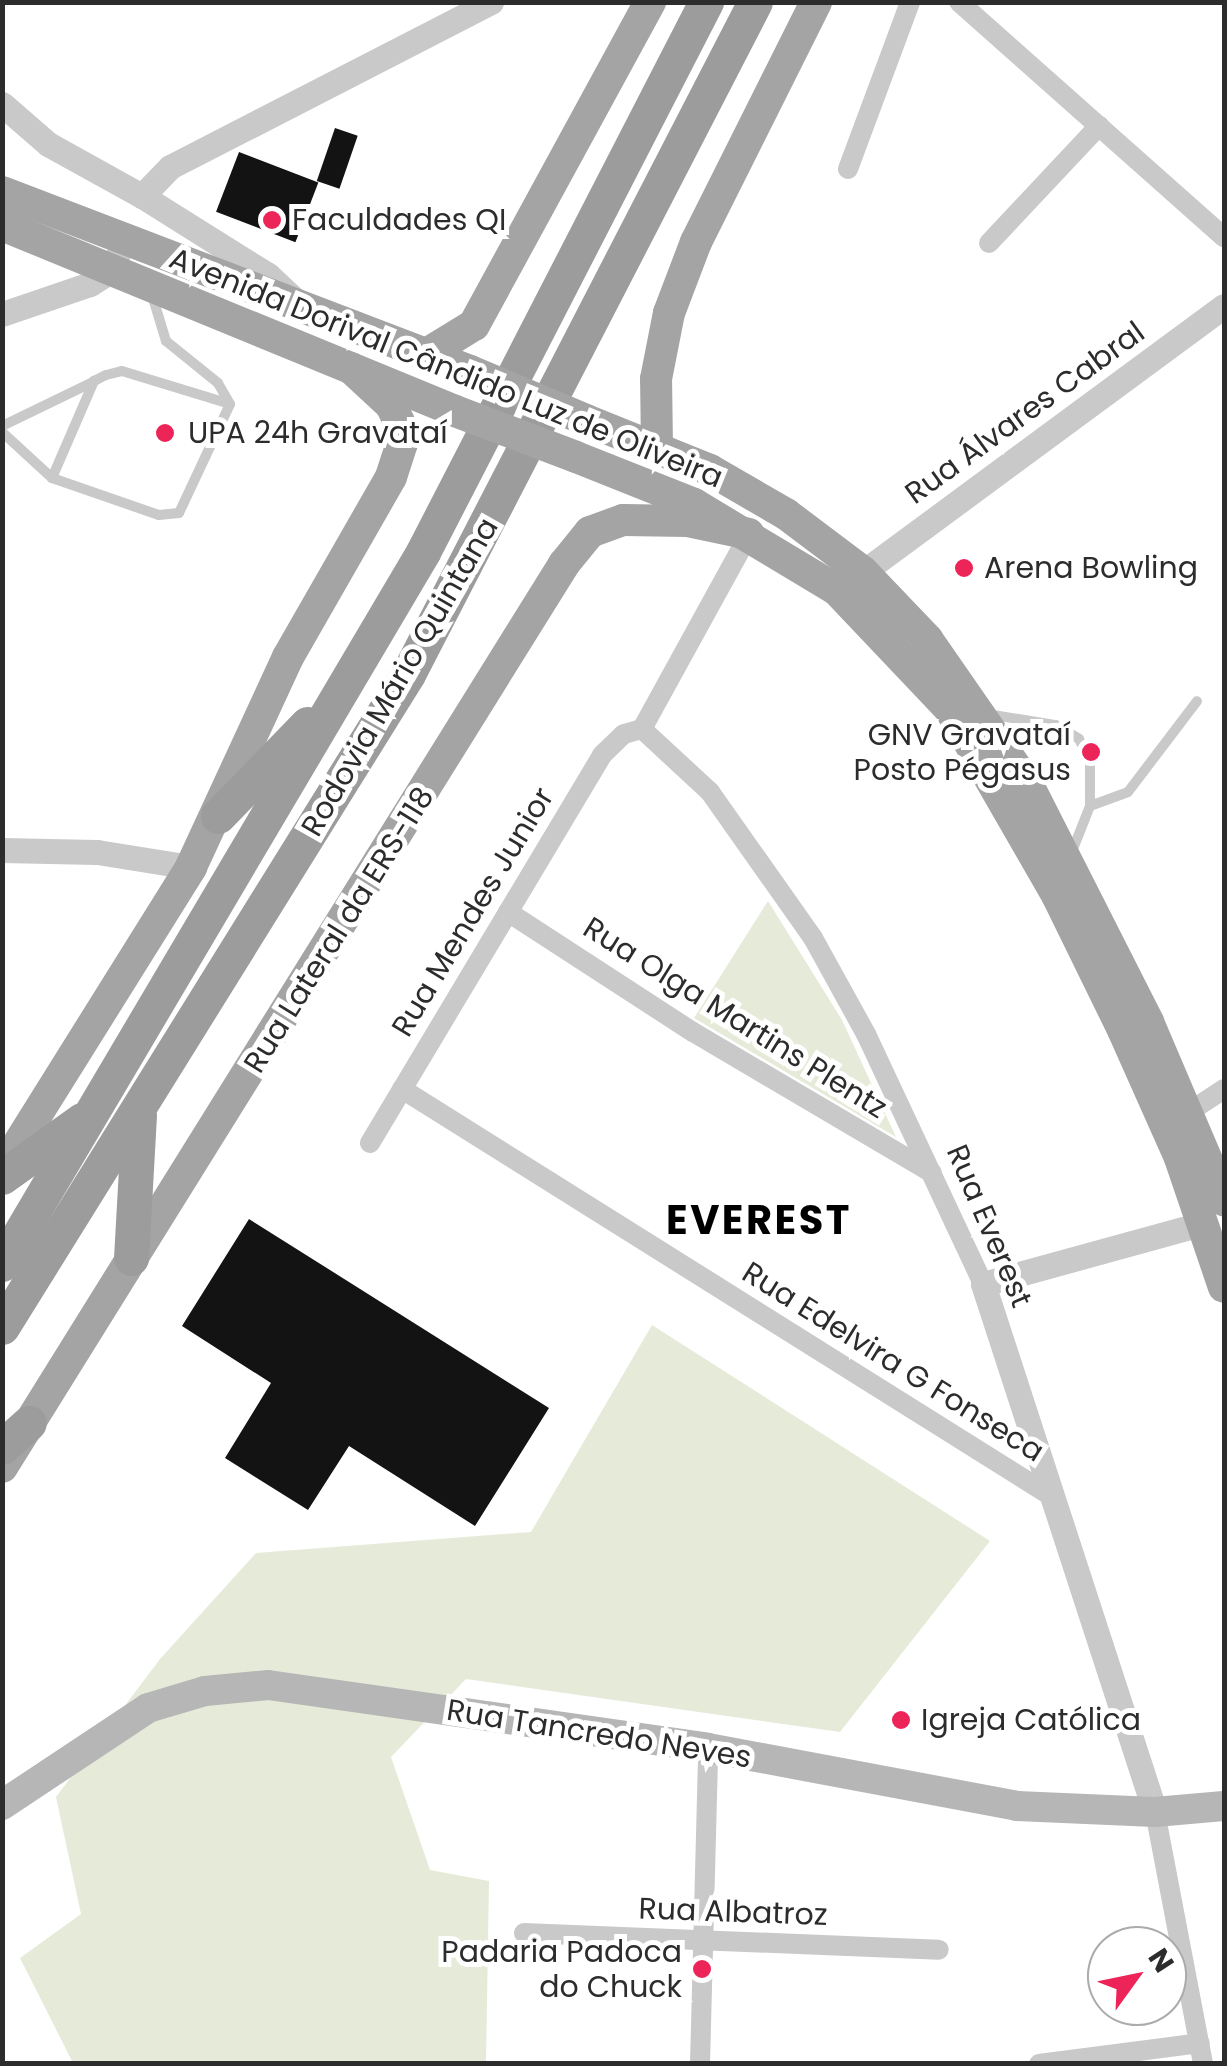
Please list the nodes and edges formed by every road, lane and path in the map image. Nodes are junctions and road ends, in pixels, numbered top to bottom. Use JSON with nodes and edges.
{"nodes":[{"id":1,"x":491,"y":2,"type":"edge"},
{"id":2,"x":650,"y":2,"type":"edge"},
{"id":3,"x":755,"y":2,"type":"edge"},
{"id":4,"x":816,"y":2,"type":"edge"},
{"id":5,"x":910,"y":2,"type":"edge"},
{"id":6,"x":959,"y":2,"type":"edge"},
{"id":7,"x":699,"y":9,"type":"edge"},
{"id":8,"x":2,"y":104,"type":"edge"},
{"id":9,"x":1099,"y":126,"type":"junction"},
{"id":10,"x":848,"y":169,"type":"dead end"},
{"id":11,"x":2,"y":192,"type":"edge"},
{"id":12,"x":142,"y":196,"type":"junction"},
{"id":13,"x":2,"y":225,"type":"edge"},
{"id":14,"x":1224,"y":236,"type":"edge"},
{"id":15,"x":125,"y":239,"type":"junction"},
{"id":16,"x":990,"y":243,"type":"dead end"},
{"id":17,"x":112,"y":270,"type":"junction"},
{"id":18,"x":150,"y":286,"type":"junction"},
{"id":19,"x":1224,"y":306,"type":"edge"},
{"id":20,"x":302,"y":307,"type":"junction"},
{"id":21,"x":2,"y":314,"type":"edge"},
{"id":22,"x":425,"y":355,"type":"junction"},
{"id":23,"x":351,"y":368,"type":"junction"},
{"id":24,"x":94,"y":381,"type":"junction"},
{"id":25,"x":230,"y":404,"type":"junction"},
{"id":26,"x":2,"y":429,"type":"edge"},
{"id":27,"x":656,"y":447,"type":"junction"},
{"id":28,"x":52,"y":478,"type":"junction"},
{"id":29,"x":750,"y":534,"type":"junction"},
{"id":30,"x":863,"y":572,"type":"junction"},
{"id":31,"x":343,"y":688,"type":"junction"},
{"id":32,"x":1197,"y":701,"type":"dead end"},
{"id":33,"x":981,"y":712,"type":"junction"},
{"id":34,"x":642,"y":729,"type":"junction"},
{"id":35,"x":1090,"y":806,"type":"junction"},
{"id":36,"x":218,"y":816,"type":"junction"},
{"id":37,"x":2,"y":850,"type":"edge"},
{"id":38,"x":1068,"y":862,"type":"junction"},
{"id":39,"x":190,"y":866,"type":"junction"},
{"id":40,"x":508,"y":912,"type":"junction"},
{"id":41,"x":402,"y":1089,"type":"junction"},
{"id":42,"x":1224,"y":1089,"type":"edge"},
{"id":43,"x":95,"y":1110,"type":"junction"},
{"id":44,"x":140,"y":1110,"type":"junction"},
{"id":45,"x":1189,"y":1112,"type":"junction"},
{"id":46,"x":370,"y":1143,"type":"dead end"},
{"id":47,"x":932,"y":1173,"type":"junction"},
{"id":48,"x":2,"y":1174,"type":"edge"},
{"id":49,"x":1224,"y":1200,"type":"edge"},
{"id":50,"x":1202,"y":1224,"type":"junction"},
{"id":51,"x":131,"y":1258,"type":"junction"},
{"id":52,"x":2,"y":1264,"type":"edge"},
{"id":53,"x":983,"y":1284,"type":"junction"},
{"id":54,"x":1224,"y":1287,"type":"edge"},
{"id":55,"x":2,"y":1327,"type":"edge"},
{"id":56,"x":29,"y":1423,"type":"junction"},
{"id":57,"x":2,"y":1447,"type":"edge"},
{"id":58,"x":2,"y":1467,"type":"edge"},
{"id":59,"x":1048,"y":1494,"type":"junction"},
{"id":60,"x":708,"y":1748,"type":"junction"},
{"id":61,"x":2,"y":1805,"type":"edge"},
{"id":62,"x":1224,"y":1806,"type":"edge"},
{"id":63,"x":1155,"y":1812,"type":"junction"},
{"id":64,"x":524,"y":1933,"type":"dead end"},
{"id":65,"x":703,"y":1941,"type":"junction"},
{"id":66,"x":939,"y":1950,"type":"dead end"},
{"id":67,"x":1201,"y":2053,"type":"edge"},
{"id":68,"x":700,"y":2064,"type":"edge"},
{"id":69,"x":1039,"y":2064,"type":"edge"}],
"edges":[{"from":1,"to":12,"type":"street"},
{"from":2,"to":22,"type":"main road"},
{"from":3,"to":44,"type":"highway","name":"Rodovia Mário Quintana"},
{"from":4,"to":27,"type":"main road"},
{"from":5,"to":10,"type":"street"},
{"from":6,"to":9,"type":"street"},
{"from":7,"to":31,"type":"highway","name":"Rodovia Mário Quintana"},
{"from":8,"to":12,"type":"street"},
{"from":9,"to":14,"type":"street"},
{"from":9,"to":16,"type":"street"},
{"from":11,"to":15,"type":"main road","name":"Avenida Dorival Cândido Luz de Oliveira"},
{"from":12,"to":20,"type":"street"},
{"from":13,"to":17,"type":"main road","name":"Avenida Dorival Cândido Luz de Oliveira"},
{"from":15,"to":17,"type":"street"},
{"from":15,"to":20,"type":"main road","name":"Avenida Dorival Cândido Luz de Oliveira"},
{"from":17,"to":18,"type":"main road","name":"Avenida Dorival Cândido Luz de Oliveira"},
{"from":17,"to":21,"type":"street"},
{"from":18,"to":23,"type":"main road","name":"Avenida Dorival Cândido Luz de Oliveira"},
{"from":18,"to":25,"type":"lane"},
{"from":19,"to":30,"type":"street","name":"Rua Álvares Cabral"},
{"from":20,"to":22,"type":"main road","name":"Avenida Dorival Cândido Luz de Oliveira"},
{"from":22,"to":27,"type":"main road","name":"Avenida Dorival Cândido Luz de Oliveira","bridge":true},
{"from":23,"to":29,"type":"main road","name":"Avenida Dorival Cândido Luz de Oliveira","bridge":true},
{"from":23,"to":36,"type":"main road"},
{"from":24,"to":25,"type":"lane"},
{"from":24,"to":26,"type":"lane"},
{"from":24,"to":28,"type":"lane"},
{"from":25,"to":28,"type":"lane"},
{"from":26,"to":28,"type":"lane"},
{"from":27,"to":30,"type":"main road","name":"Avenida Dorival Cândido Luz de Oliveira"},
{"from":29,"to":34,"type":"street"},
{"from":29,"to":50,"type":"main road","name":"Avenida Dorival Cândido Luz de Oliveira"},
{"from":29,"to":51,"type":"main road","name":"Rua Lateral da ERS-118"},
{"from":30,"to":33,"type":"main road","name":"Avenida Dorival Cândido Luz de Oliveira"},
{"from":31,"to":36,"type":"highway"},
{"from":31,"to":43,"type":"highway","name":"Rodovia Mário Quintana"},
{"from":32,"to":35,"type":"lane"},
{"from":33,"to":35,"type":"lane"},
{"from":33,"to":38,"type":"main road","name":"Avenida Dorival Cândido Luz de Oliveira"},
{"from":34,"to":40,"type":"street","name":"Rua Mendes Junior"},
{"from":34,"to":47,"type":"street","name":"Rua Everest"},
{"from":35,"to":38,"type":"lane"},
{"from":36,"to":39,"type":"main road"},
{"from":37,"to":39,"type":"street"},
{"from":38,"to":45,"type":"main road","name":"Avenida Dorival Cândido Luz de Oliveira"},
{"from":39,"to":48,"type":"main road"},
{"from":40,"to":41,"type":"street","name":"Rua Mendes Junior"},
{"from":40,"to":47,"type":"street","name":"Rua Olga Martins Plentz"},
{"from":41,"to":46,"type":"street","name":"Rua Mendes Junior"},
{"from":41,"to":59,"type":"street","name":"Rua Edelvira G Fonseca"},
{"from":42,"to":45,"type":"street"},
{"from":43,"to":48,"type":"highway"},
{"from":43,"to":52,"type":"highway","name":"Rodovia Mário Quintana"},
{"from":44,"to":51,"type":"highway"},
{"from":44,"to":55,"type":"highway","name":"Rodovia Mário Quintana"},
{"from":45,"to":49,"type":"main road","name":"Avenida Dorival Cândido Luz de Oliveira"},
{"from":47,"to":53,"type":"street","name":"Rua Everest"},
{"from":50,"to":53,"type":"street"},
{"from":50,"to":54,"type":"main road","name":"Avenida Dorival Cândido Luz de Oliveira"},
{"from":51,"to":56,"type":"main road","name":"Rua Lateral da ERS-118"},
{"from":53,"to":59,"type":"street","name":"Rua Everest"},
{"from":56,"to":57,"type":"highway"},
{"from":56,"to":58,"type":"main road","name":"Rua Lateral da ERS-118"},
{"from":59,"to":63,"type":"street","name":"Rua Everest"},
{"from":60,"to":61,"type":"main road","name":"Rua Tancredo Neves"},
{"from":60,"to":63,"type":"main road","name":"Rua Tancredo Neves"},
{"from":60,"to":65,"type":"street"},
{"from":62,"to":63,"type":"main road","name":"Rua Tancredo Neves"},
{"from":63,"to":67,"type":"street"},
{"from":64,"to":65,"type":"street","name":"Rua Albatroz"},
{"from":65,"to":66,"type":"street","name":"Rua Albatroz"},
{"from":65,"to":68,"type":"street"},
{"from":67,"to":69,"type":"street"}]}
